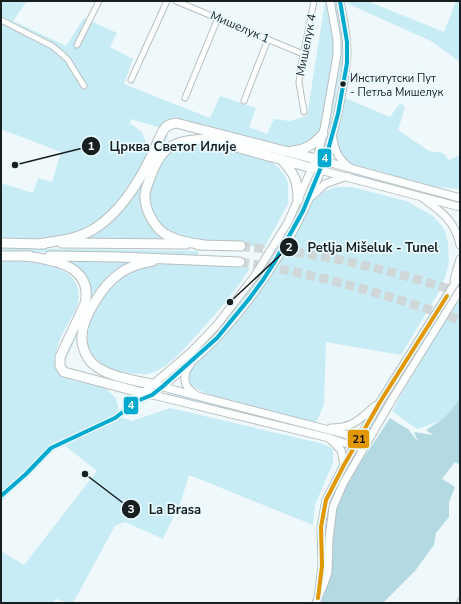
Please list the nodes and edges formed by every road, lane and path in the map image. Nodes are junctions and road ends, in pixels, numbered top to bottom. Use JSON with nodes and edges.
{"nodes":[{"id":1,"x":99,"y":1,"type":"edge"},
{"id":2,"x":167,"y":1,"type":"edge"},
{"id":3,"x":176,"y":1,"type":"edge"},
{"id":4,"x":314,"y":1,"type":"edge"},
{"id":5,"x":330,"y":1,"type":"edge"},
{"id":6,"x":340,"y":1,"type":"edge"},
{"id":7,"x":218,"y":18,"type":"junction"},
{"id":8,"x":1,"y":20,"type":"edge"},
{"id":9,"x":268,"y":39,"type":"junction"},
{"id":10,"x":77,"y":45,"type":"dead end"},
{"id":11,"x":303,"y":54,"type":"junction"},
{"id":12,"x":131,"y":80,"type":"dead end"},
{"id":13,"x":84,"y":86,"type":"dead end"},
{"id":14,"x":185,"y":98,"type":"dead end"},
{"id":15,"x":244,"y":101,"type":"dead end"},
{"id":16,"x":304,"y":112,"type":"dead end"},
{"id":17,"x":328,"y":134,"type":"junction"},
{"id":18,"x":283,"y":155,"type":"junction"},
{"id":19,"x":318,"y":164,"type":"junction"},
{"id":20,"x":353,"y":170,"type":"junction"},
{"id":21,"x":348,"y":176,"type":"junction"},
{"id":22,"x":419,"y":187,"type":"junction"},
{"id":23,"x":460,"y":193,"type":"edge"},
{"id":24,"x":420,"y":195,"type":"junction"},
{"id":25,"x":460,"y":198,"type":"edge"},
{"id":26,"x":298,"y":200,"type":"junction"},
{"id":27,"x":308,"y":200,"type":"junction"},
{"id":28,"x":460,"y":207,"type":"edge"},
{"id":29,"x":1,"y":244,"type":"edge"},
{"id":30,"x":38,"y":244,"type":"junction"},
{"id":31,"x":460,"y":244,"type":"edge"},
{"id":32,"x":204,"y":245,"type":"junction"},
{"id":33,"x":241,"y":246,"type":"tunnel mouth"},
{"id":34,"x":1,"y":256,"type":"edge"},
{"id":35,"x":24,"y":256,"type":"junction"},
{"id":36,"x":174,"y":259,"type":"junction"},
{"id":37,"x":460,"y":259,"type":"edge"},
{"id":38,"x":240,"y":262,"type":"tunnel mouth"},
{"id":39,"x":460,"y":275,"type":"edge"},
{"id":40,"x":450,"y":290,"type":"junction"},
{"id":41,"x":460,"y":290,"type":"edge"},
{"id":42,"x":196,"y":357,"type":"junction"},
{"id":43,"x":151,"y":384,"type":"junction"},
{"id":44,"x":162,"y":387,"type":"junction"},
{"id":45,"x":147,"y":394,"type":"junction"},
{"id":46,"x":201,"y":398,"type":"junction"},
{"id":47,"x":137,"y":401,"type":"junction"},
{"id":48,"x":380,"y":402,"type":"junction"},
{"id":49,"x":317,"y":427,"type":"junction"},
{"id":50,"x":329,"y":438,"type":"junction"},
{"id":51,"x":359,"y":438,"type":"junction"},
{"id":52,"x":367,"y":442,"type":"junction"},
{"id":53,"x":355,"y":446,"type":"junction"},
{"id":54,"x":362,"y":450,"type":"junction"},
{"id":55,"x":344,"y":466,"type":"junction"},
{"id":56,"x":1,"y":496,"type":"edge"},
{"id":57,"x":317,"y":601,"type":"edge"}],
"edges":[{"from":1,"to":10,"type":"street"},
{"from":2,"to":12,"type":"street"},
{"from":3,"to":7,"type":"street","name":"Мишелук 1"},
{"from":4,"to":11,"type":"street","name":"Мишелук 4"},
{"from":5,"to":17,"type":"street"},
{"from":6,"to":17,"type":"street"},
{"from":7,"to":9,"type":"street","name":"Мишелук 1"},
{"from":7,"to":14,"type":"street"},
{"from":8,"to":13,"type":"street"},
{"from":9,"to":11,"type":"street","name":"Мишелук 1"},
{"from":9,"to":15,"type":"street"},
{"from":11,"to":16,"type":"street","name":"Мишелук 4"},
{"from":17,"to":18,"type":"highway"},
{"from":17,"to":19,"type":"street"},
{"from":17,"to":20,"type":"street"},
{"from":18,"to":19,"type":"highway"},
{"from":18,"to":26,"type":"highway"},
{"from":18,"to":30,"type":"highway"},
{"from":18,"to":32,"type":"highway"},
{"from":19,"to":20,"type":"street"},
{"from":19,"to":21,"type":"street"},
{"from":19,"to":26,"type":"street"},
{"from":19,"to":27,"type":"street"},
{"from":20,"to":22,"type":"street"},
{"from":21,"to":24,"type":"street"},
{"from":21,"to":27,"type":"street"},
{"from":22,"to":23,"type":"street"},
{"from":22,"to":25,"type":"street"},
{"from":24,"to":28,"type":"street"},
{"from":24,"to":31,"type":"street"},
{"from":26,"to":43,"type":"street"},
{"from":27,"to":42,"type":"street"},
{"from":29,"to":30,"type":"highway"},
{"from":30,"to":32,"type":"highway"},
{"from":32,"to":33,"type":"highway"},
{"from":34,"to":35,"type":"highway"},
{"from":35,"to":36,"type":"highway"},
{"from":35,"to":45,"type":"highway"},
{"from":36,"to":38,"type":"highway"},
{"from":36,"to":43,"type":"highway"},
{"from":37,"to":40,"type":"street"},
{"from":39,"to":40,"type":"street"},
{"from":40,"to":48,"type":"street"},
{"from":41,"to":52,"type":"street"},
{"from":42,"to":44,"type":"street"},
{"from":42,"to":46,"type":"street"},
{"from":43,"to":44,"type":"street"},
{"from":43,"to":45,"type":"street"},
{"from":44,"to":45,"type":"street"},
{"from":44,"to":46,"type":"street"},
{"from":45,"to":47,"type":"street"},
{"from":45,"to":47,"type":"street"},
{"from":45,"to":50,"type":"street"},
{"from":46,"to":49,"type":"street"},
{"from":47,"to":56,"type":"street"},
{"from":48,"to":49,"type":"street"},
{"from":48,"to":51,"type":"street"},
{"from":49,"to":51,"type":"street"},
{"from":50,"to":53,"type":"street"},
{"from":50,"to":55,"type":"street"},
{"from":51,"to":52,"type":"street"},
{"from":51,"to":53,"type":"street"},
{"from":52,"to":54,"type":"street"},
{"from":53,"to":54,"type":"street"},
{"from":53,"to":55,"type":"street"},
{"from":54,"to":57,"type":"street"},
{"from":55,"to":57,"type":"street"}]}
